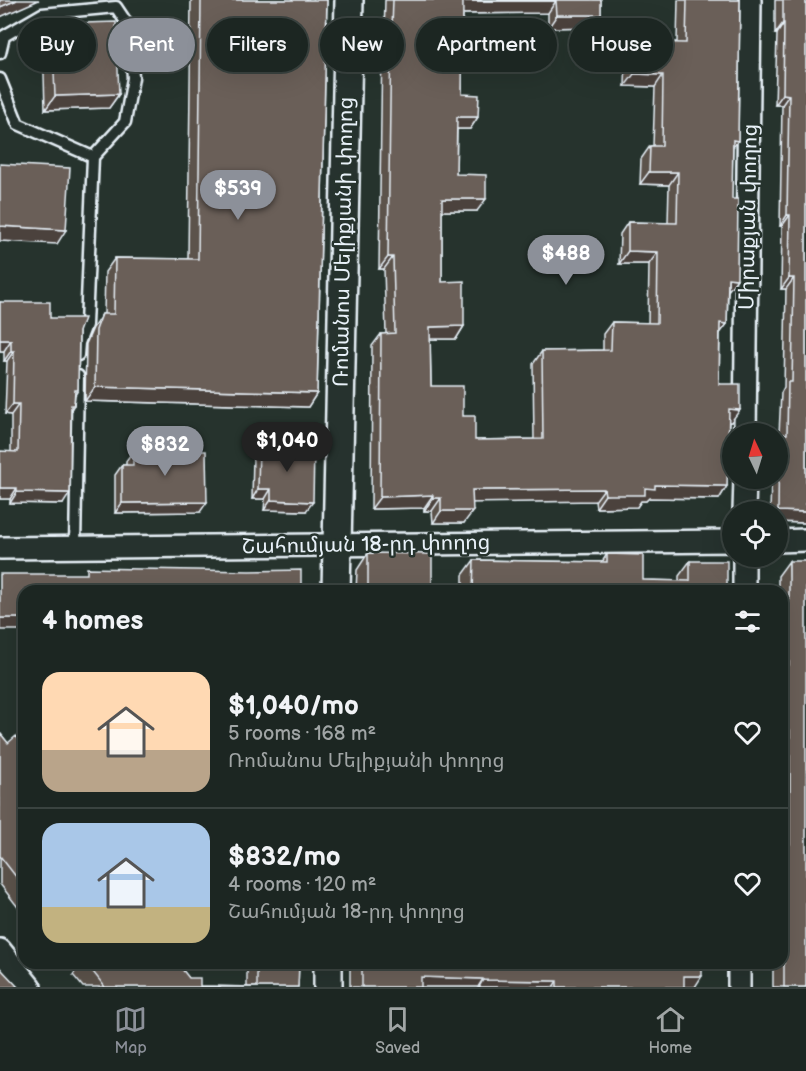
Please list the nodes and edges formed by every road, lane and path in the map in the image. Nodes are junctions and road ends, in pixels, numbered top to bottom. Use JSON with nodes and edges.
{"nodes":[{"id":1,"x":349,"y":0,"type":"edge"},
{"id":2,"x":750,"y":0,"type":"edge"},
{"id":3,"x":0,"y":53,"type":"edge"},
{"id":4,"x":0,"y":79,"type":"edge"},
{"id":5,"x":93,"y":157,"type":"junction"},
{"id":6,"x":745,"y":423,"type":"edge"},
{"id":7,"x":806,"y":540,"type":"edge"},
{"id":8,"x":722,"y":541,"type":"edge"},
{"id":9,"x":788,"y":541,"type":"edge"},
{"id":10,"x":337,"y":545,"type":"junction"},
{"id":11,"x":75,"y":547,"type":"junction"},
{"id":12,"x":0,"y":548,"type":"edge"},
{"id":13,"x":744,"y":567,"type":"edge"},
{"id":14,"x":336,"y":585,"type":"edge"},
{"id":15,"x":744,"y":585,"type":"edge"},
{"id":16,"x":0,"y":950,"type":"edge"},
{"id":17,"x":328,"y":969,"type":"edge"},
{"id":18,"x":739,"y":969,"type":"edge"},
{"id":19,"x":30,"y":987,"type":"edge"},
{"id":20,"x":328,"y":987,"type":"edge"},
{"id":21,"x":739,"y":987,"type":"edge"}],
"edges":[{"from":1,"to":10,"type":"street","name":"Ռոմանոս Մելիքյանի փողոց"},
{"from":2,"to":6,"type":"street","name":"Միրաքյան փողոց"},
{"from":3,"to":5,"type":"lane"},
{"from":4,"to":5,"type":"lane"},
{"from":5,"to":11,"type":"lane"},
{"from":7,"to":9,"type":"street"},
{"from":8,"to":10,"type":"street","name":"Շահումյան 18-րդ փողոց"},
{"from":10,"to":11,"type":"street","name":"Շահումյան 18-րդ փողոց"},
{"from":10,"to":14,"type":"street","name":"Ռոմանոս Մելիքյանի փողոց"},
{"from":11,"to":12,"type":"street","name":"Շահումյան 18-րդ փողոց"},
{"from":13,"to":15,"type":"street"},
{"from":16,"to":19,"type":"street"},
{"from":17,"to":20,"type":"street"},
{"from":18,"to":21,"type":"street"}]}
